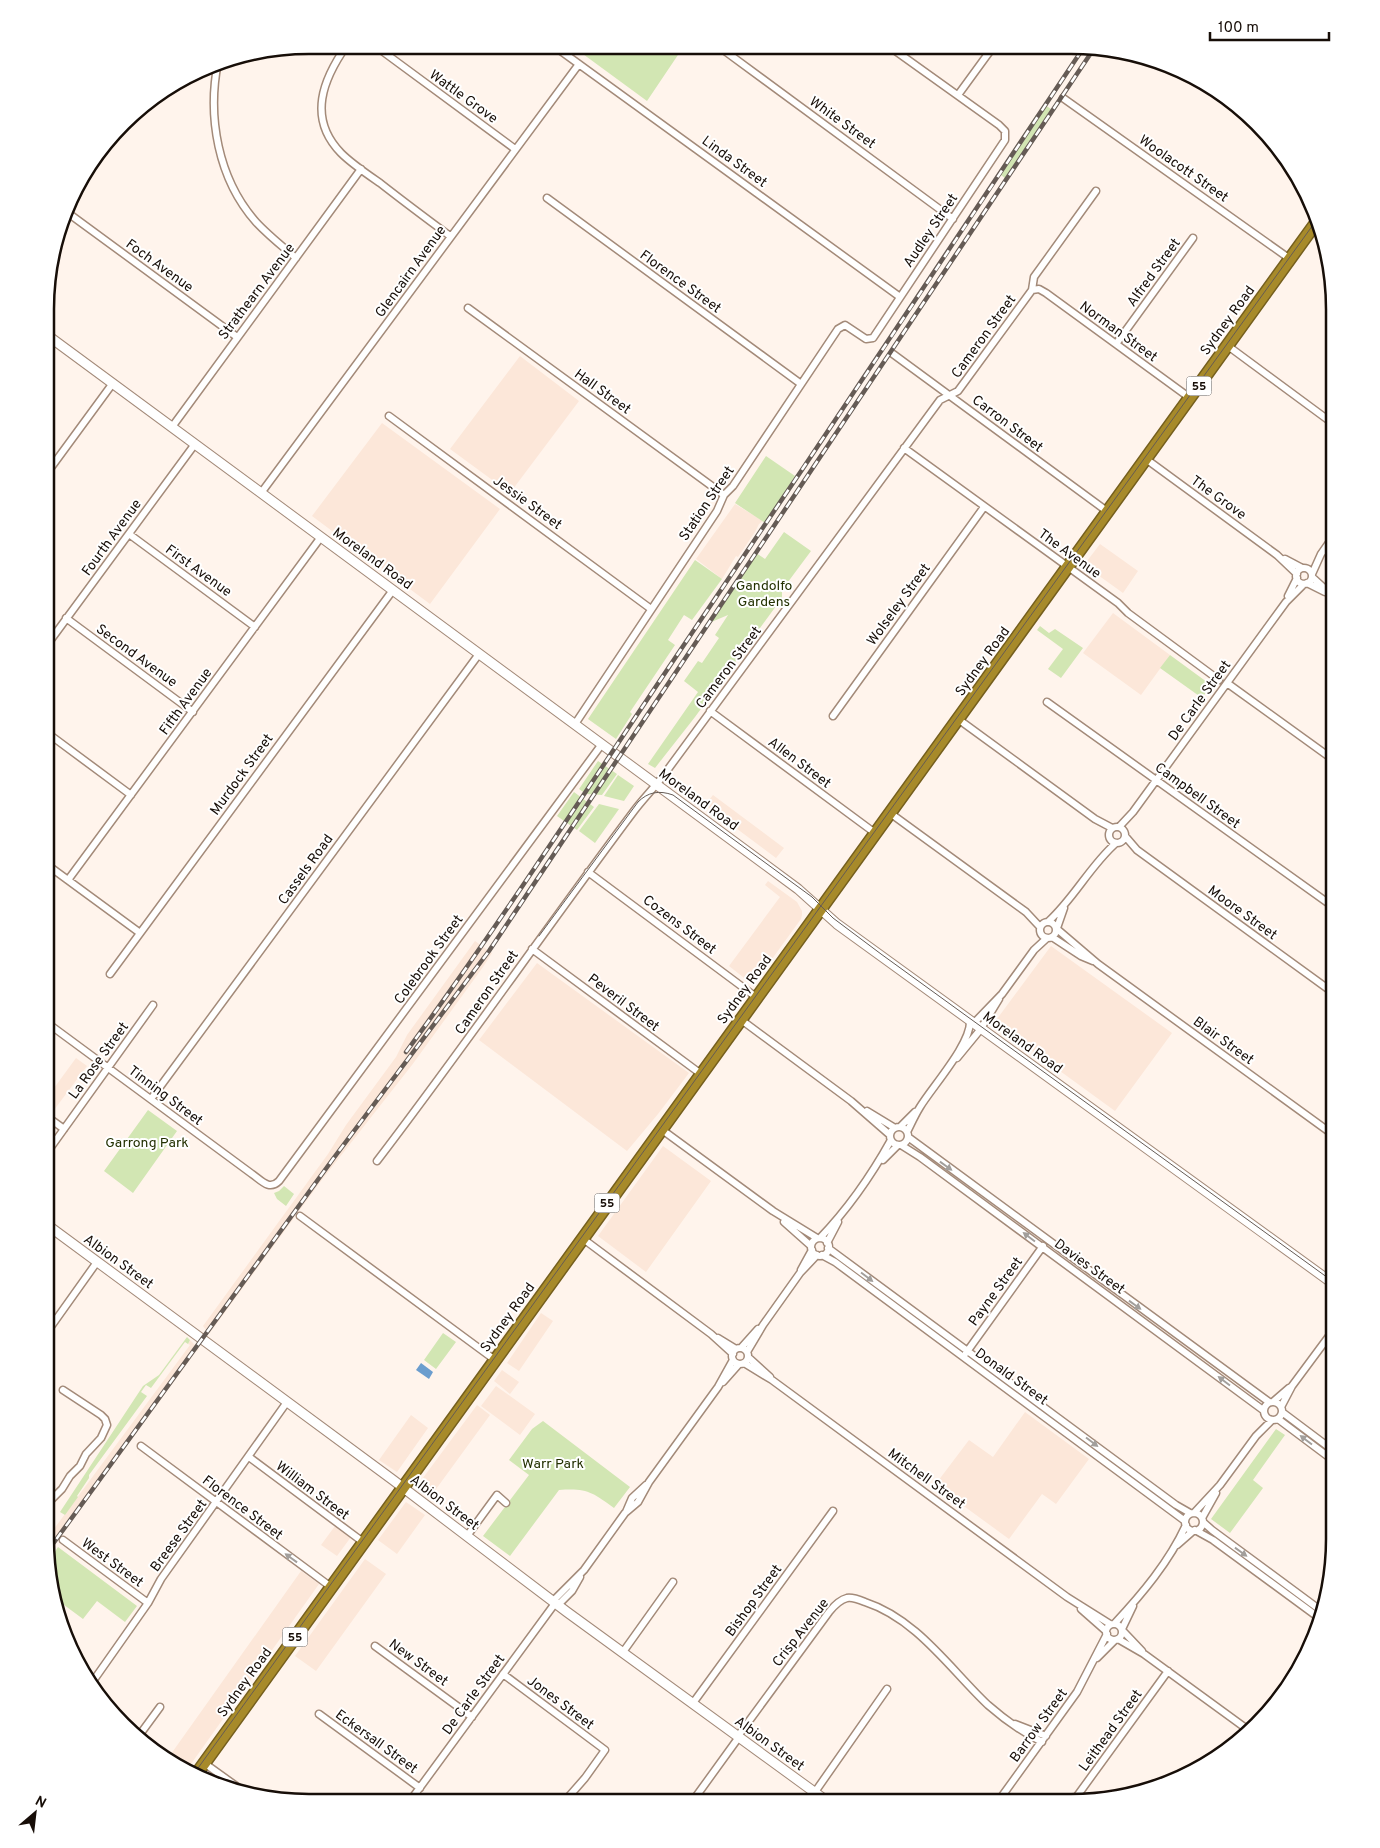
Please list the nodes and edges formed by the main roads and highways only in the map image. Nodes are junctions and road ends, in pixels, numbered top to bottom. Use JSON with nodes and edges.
{"nodes":[{"id":1,"x":1313,"y":227,"type":"edge"},
{"id":2,"x":54,"y":340,"type":"edge"},
{"id":3,"x":820,"y":909,"type":"junction"},
{"id":4,"x":54,"y":1230,"type":"edge"},
{"id":5,"x":1326,"y":1279,"type":"edge"},
{"id":6,"x":402,"y":1487,"type":"junction"},
{"id":7,"x":199,"y":1770,"type":"edge"},
{"id":8,"x":816,"y":1794,"type":"edge"}],
"edges":[{"from":1,"to":3,"type":"highway","name":"Sydney Road","number":"55"},
{"from":2,"to":3,"type":"main road","name":"Moreland Road"},
{"from":3,"to":5,"type":"main road","name":"Moreland Road"},
{"from":3,"to":6,"type":"highway","name":"Sydney Road","number":"55"},
{"from":4,"to":6,"type":"main road","name":"Albion Street"},
{"from":6,"to":7,"type":"highway","name":"Sydney Road","number":"55"},
{"from":6,"to":8,"type":"main road","name":"Albion Street"}]}
